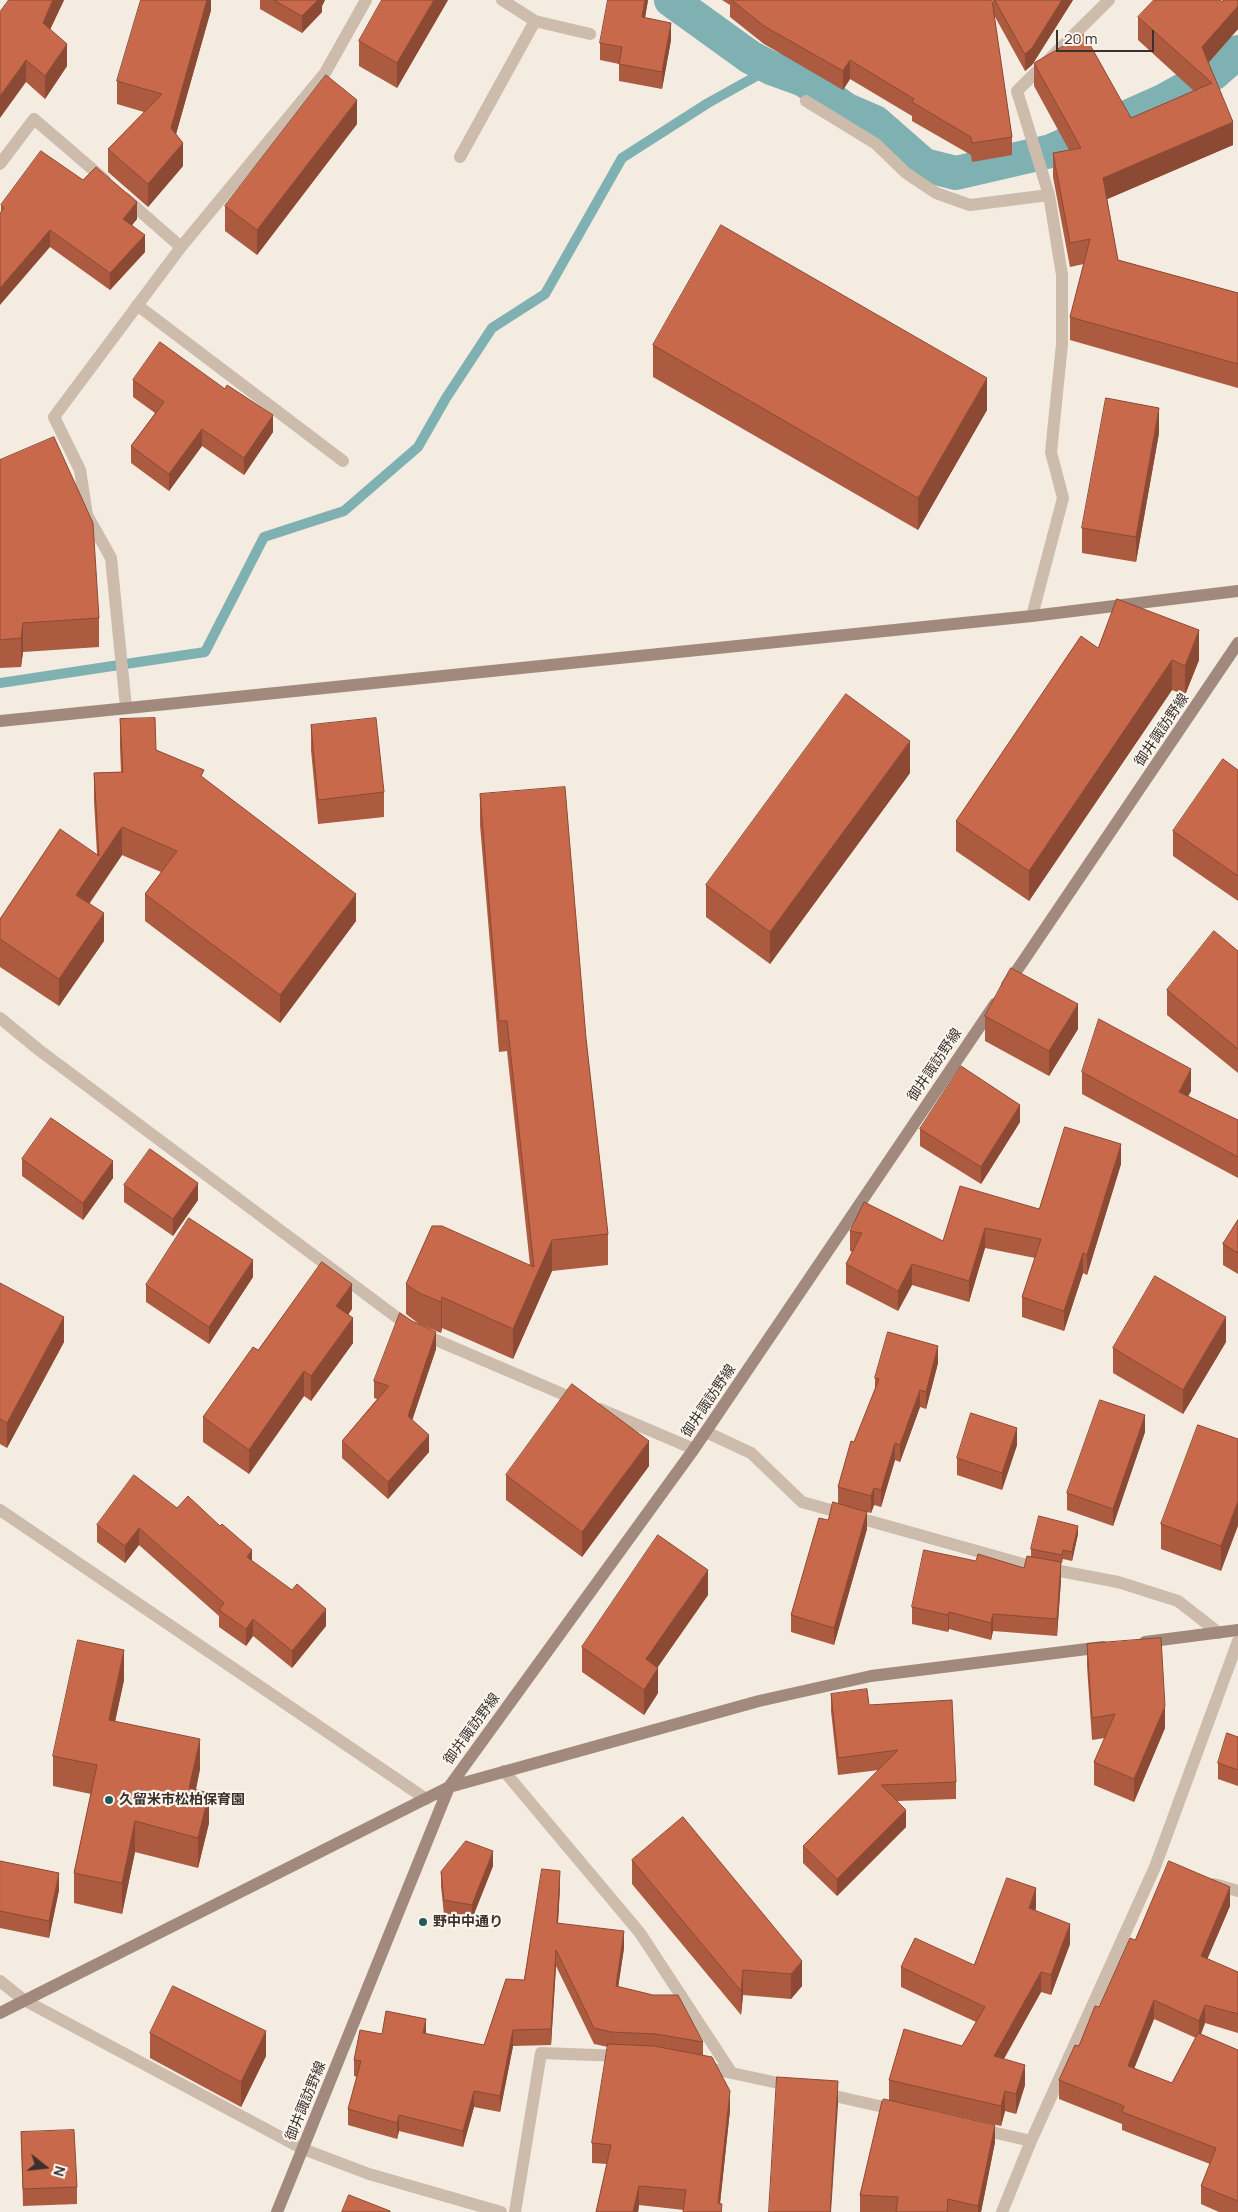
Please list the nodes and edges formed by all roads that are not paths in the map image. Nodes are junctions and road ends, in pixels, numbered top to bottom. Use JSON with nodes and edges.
{"nodes":[{"id":1,"x":366,"y":0,"type":"edge"},
{"id":2,"x":502,"y":0,"type":"edge"},
{"id":3,"x":1109,"y":0,"type":"edge"},
{"id":4,"x":535,"y":21,"type":"junction"},
{"id":5,"x":590,"y":34,"type":"dead end"},
{"id":6,"x":806,"y":102,"type":"dead end"},
{"id":7,"x":460,"y":157,"type":"dead end"},
{"id":8,"x":0,"y":164,"type":"edge"},
{"id":9,"x":1049,"y":195,"type":"junction"},
{"id":10,"x":181,"y":246,"type":"junction"},
{"id":11,"x":137,"y":305,"type":"junction"},
{"id":12,"x":343,"y":461,"type":"dead end"},
{"id":13,"x":1238,"y":591,"type":"edge"},
{"id":14,"x":1032,"y":616,"type":"junction"},
{"id":15,"x":1238,"y":644,"type":"edge"},
{"id":16,"x":126,"y":707,"type":"junction"},
{"id":17,"x":0,"y":720,"type":"edge"},
{"id":18,"x":0,"y":1018,"type":"edge"},
{"id":19,"x":706,"y":1432,"type":"junction"},
{"id":20,"x":694,"y":1450,"type":"junction"},
{"id":21,"x":0,"y":1510,"type":"edge"},
{"id":22,"x":1238,"y":1630,"type":"edge"},
{"id":23,"x":1219,"y":1633,"type":"junction"},
{"id":24,"x":1238,"y":1641,"type":"edge"},
{"id":25,"x":1132,"y":1644,"type":"edge"},
{"id":26,"x":1112,"y":1646,"type":"edge"},
{"id":27,"x":504,"y":1771,"type":"junction"},
{"id":28,"x":448,"y":1787,"type":"junction"},
{"id":29,"x":426,"y":1798,"type":"junction"},
{"id":30,"x":1201,"y":1880,"type":"edge"},
{"id":31,"x":1238,"y":1892,"type":"edge"},
{"id":32,"x":0,"y":1981,"type":"edge"},
{"id":33,"x":24,"y":2000,"type":"junction"},
{"id":34,"x":0,"y":2012,"type":"edge"},
{"id":35,"x":636,"y":2057,"type":"edge"},
{"id":36,"x":693,"y":2065,"type":"edge"},
{"id":37,"x":731,"y":2072,"type":"junction"},
{"id":38,"x":905,"y":2112,"type":"edge"},
{"id":39,"x":963,"y":2125,"type":"edge"},
{"id":40,"x":1031,"y":2140,"type":"junction"},
{"id":41,"x":303,"y":2149,"type":"junction"},
{"id":42,"x":277,"y":2212,"type":"edge"},
{"id":43,"x":501,"y":2212,"type":"edge"},
{"id":44,"x":515,"y":2212,"type":"edge"},
{"id":45,"x":1002,"y":2212,"type":"edge"}],
"edges":[{"from":1,"to":10,"type":"street"},
{"from":2,"to":4,"type":"street"},
{"from":3,"to":9,"type":"street"},
{"from":4,"to":5,"type":"street"},
{"from":4,"to":7,"type":"street"},
{"from":6,"to":9,"type":"street"},
{"from":8,"to":10,"type":"street"},
{"from":9,"to":14,"type":"street"},
{"from":10,"to":11,"type":"street"},
{"from":11,"to":12,"type":"street"},
{"from":11,"to":16,"type":"street"},
{"from":13,"to":14,"type":"street"},
{"from":14,"to":16,"type":"street"},
{"from":15,"to":19,"type":"street","name":"御井諏訪野線"},
{"from":16,"to":17,"type":"street"},
{"from":18,"to":20,"type":"street"},
{"from":19,"to":20,"type":"street","name":"御井諏訪野線"},
{"from":19,"to":23,"type":"street"},
{"from":20,"to":28,"type":"street","name":"御井諏訪野線"},
{"from":21,"to":29,"type":"street"},
{"from":22,"to":23,"type":"street"},
{"from":23,"to":25,"type":"street"},
{"from":24,"to":40,"type":"street"},
{"from":26,"to":27,"type":"street"},
{"from":27,"to":28,"type":"street"},
{"from":27,"to":37,"type":"street"},
{"from":28,"to":29,"type":"street"},
{"from":28,"to":41,"type":"street","name":"御井諏訪野線"},
{"from":29,"to":33,"type":"street"},
{"from":30,"to":31,"type":"street"},
{"from":32,"to":33,"type":"street"},
{"from":33,"to":34,"type":"street"},
{"from":33,"to":41,"type":"street"},
{"from":35,"to":44,"type":"street"},
{"from":36,"to":37,"type":"street"},
{"from":37,"to":38,"type":"street"},
{"from":39,"to":40,"type":"street"},
{"from":40,"to":45,"type":"street"},
{"from":41,"to":42,"type":"street","name":"御井諏訪野線"},
{"from":41,"to":43,"type":"street"}]}
